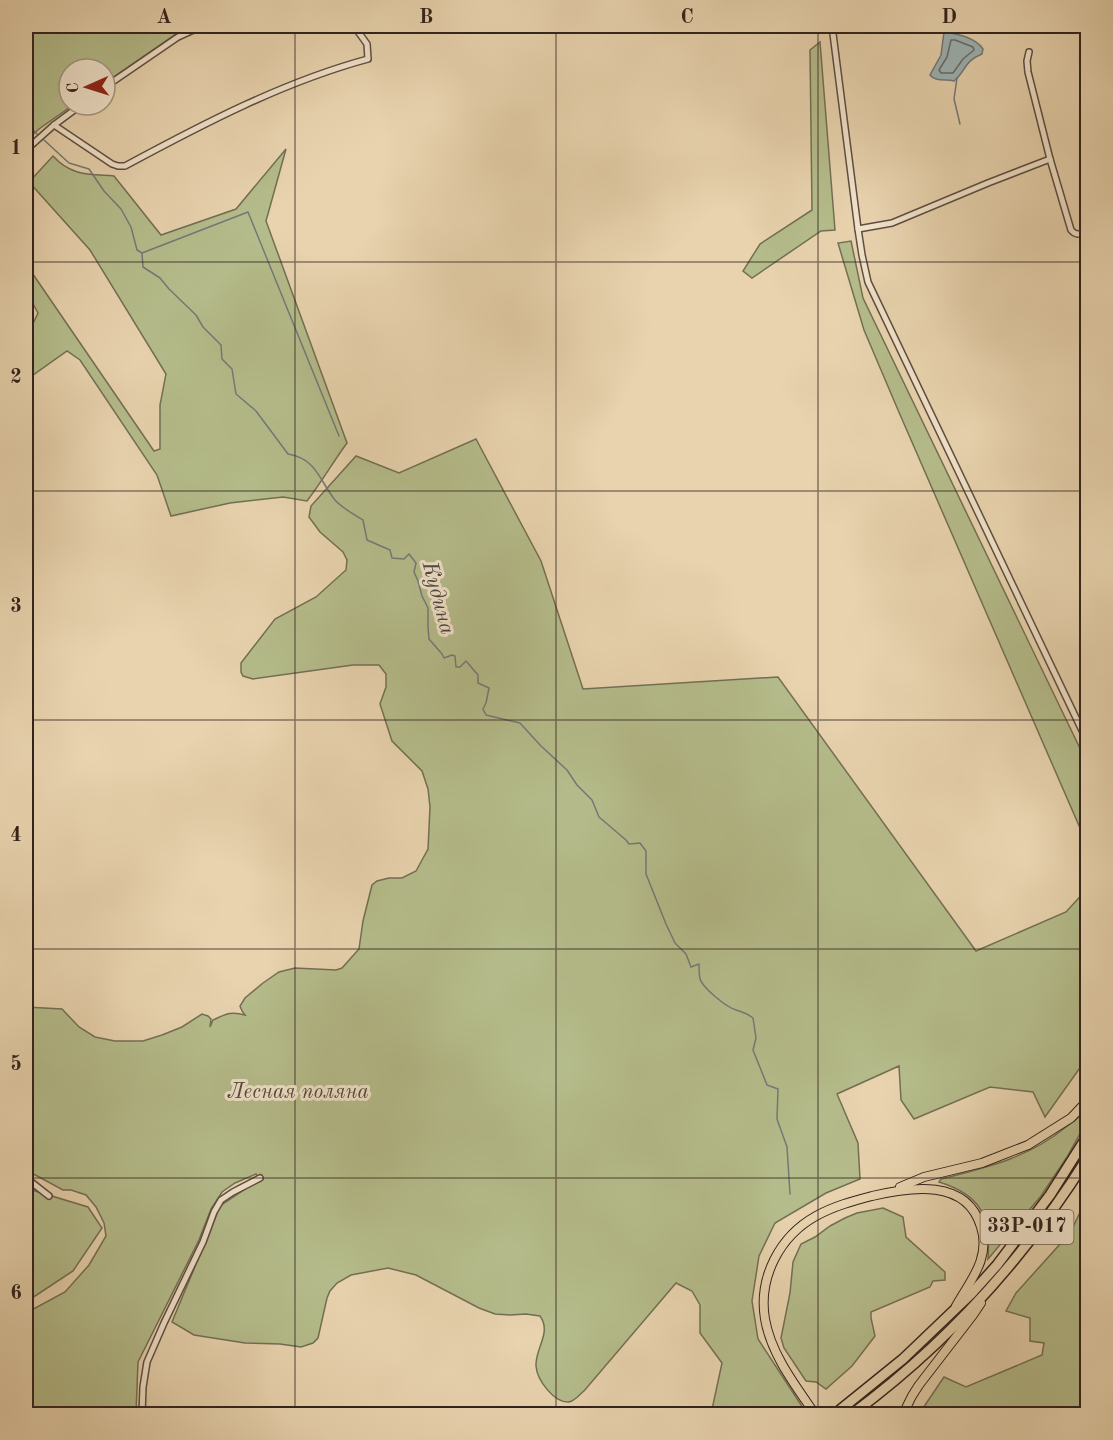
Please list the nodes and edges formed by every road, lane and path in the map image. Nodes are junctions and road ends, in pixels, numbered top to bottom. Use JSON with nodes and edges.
{"nodes":[{"id":1,"x":202,"y":26,"type":"edge"},
{"id":2,"x":354,"y":26,"type":"edge"},
{"id":3,"x":832,"y":26,"type":"edge"},
{"id":4,"x":1029,"y":52,"type":"dead end"},
{"id":5,"x":117,"y":79,"type":"edge"},
{"id":6,"x":65,"y":117,"type":"edge"},
{"id":7,"x":54,"y":125,"type":"junction"},
{"id":8,"x":26,"y":150,"type":"edge"},
{"id":9,"x":1050,"y":159,"type":"junction"},
{"id":10,"x":858,"y":229,"type":"junction"},
{"id":11,"x":1088,"y":232,"type":"edge"},
{"id":12,"x":1088,"y":743,"type":"edge"},
{"id":13,"x":1088,"y":1100,"type":"edge"},
{"id":14,"x":1088,"y":1135,"type":"edge"},
{"id":15,"x":1088,"y":1157,"type":"edge"},
{"id":16,"x":26,"y":1178,"type":"edge"},
{"id":17,"x":260,"y":1178,"type":"dead end"},
{"id":18,"x":888,"y":1192,"type":"junction"},
{"id":19,"x":49,"y":1196,"type":"dead end"},
{"id":20,"x":986,"y":1295,"type":"junction"},
{"id":21,"x":954,"y":1310,"type":"junction"},
{"id":22,"x":838,"y":1413,"type":"edge"},
{"id":23,"x":142,"y":1414,"type":"edge"},
{"id":24,"x":815,"y":1414,"type":"edge"},
{"id":25,"x":852,"y":1414,"type":"edge"},
{"id":26,"x":903,"y":1414,"type":"edge"}],
"edges":[{"from":1,"to":5,"type":"street"},
{"from":2,"to":7,"type":"street"},
{"from":3,"to":10,"type":"street"},
{"from":4,"to":9,"type":"street"},
{"from":6,"to":7,"type":"street"},
{"from":7,"to":8,"type":"street"},
{"from":9,"to":10,"type":"street"},
{"from":9,"to":11,"type":"street"},
{"from":10,"to":12,"type":"street"},
{"from":13,"to":18,"type":"main road"},
{"from":14,"to":21,"type":"highway","number":"33Р-017"},
{"from":15,"to":20,"type":"highway","number":"33Р-017"},
{"from":16,"to":19,"type":"street"},
{"from":17,"to":23,"type":"street"},
{"from":18,"to":21,"type":"main road"},
{"from":18,"to":24,"type":"main road"},
{"from":20,"to":25,"type":"highway","number":"33Р-017"},
{"from":20,"to":26,"type":"main road"},
{"from":21,"to":22,"type":"highway","number":"33Р-017"}]}
